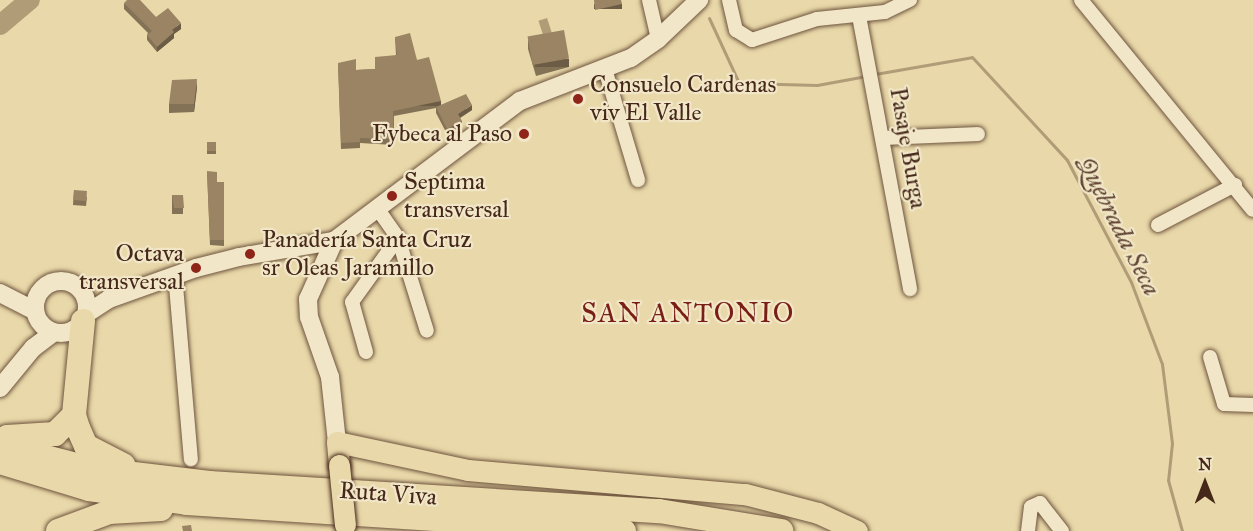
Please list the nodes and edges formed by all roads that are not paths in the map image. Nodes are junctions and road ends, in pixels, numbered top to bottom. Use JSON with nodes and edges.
{"nodes":[{"id":1,"x":649,"y":0,"type":"edge"},
{"id":2,"x":699,"y":0,"type":"edge"},
{"id":3,"x":729,"y":0,"type":"edge"},
{"id":4,"x":910,"y":0,"type":"edge"},
{"id":5,"x":1081,"y":0,"type":"edge"},
{"id":6,"x":860,"y":16,"type":"junction"},
{"id":7,"x":658,"y":39,"type":"junction"},
{"id":8,"x":605,"y":69,"type":"junction"},
{"id":9,"x":978,"y":134,"type":"dead end"},
{"id":10,"x":884,"y":138,"type":"junction"},
{"id":11,"x":638,"y":180,"type":"dead end"},
{"id":12,"x":1235,"y":185,"type":"junction"},
{"id":13,"x":377,"y":208,"type":"junction"},
{"id":14,"x":1253,"y":210,"type":"edge"},
{"id":15,"x":1158,"y":225,"type":"dead end"},
{"id":16,"x":398,"y":238,"type":"junction"},
{"id":17,"x":334,"y":241,"type":"junction"},
{"id":18,"x":175,"y":274,"type":"junction"},
{"id":19,"x":910,"y":289,"type":"dead end"},
{"id":20,"x":5,"y":295,"type":"edge"},
{"id":21,"x":61,"y":315,"type":"junction"},
{"id":22,"x":427,"y":331,"type":"dead end"},
{"id":23,"x":366,"y":352,"type":"dead end"},
{"id":24,"x":1210,"y":357,"type":"dead end"},
{"id":25,"x":0,"y":388,"type":"edge"},
{"id":26,"x":1253,"y":405,"type":"edge"},
{"id":27,"x":74,"y":414,"type":"junction"},
{"id":28,"x":0,"y":438,"type":"edge"},
{"id":29,"x":337,"y":442,"type":"junction"},
{"id":30,"x":191,"y":459,"type":"dead end"},
{"id":31,"x":0,"y":462,"type":"edge"},
{"id":32,"x":153,"y":477,"type":"junction"},
{"id":33,"x":187,"y":503,"type":"junction"},
{"id":34,"x":346,"y":528,"type":"edge"},
{"id":35,"x":58,"y":531,"type":"edge"},
{"id":36,"x":624,"y":531,"type":"edge"},
{"id":37,"x":781,"y":531,"type":"edge"},
{"id":38,"x":857,"y":531,"type":"edge"},
{"id":39,"x":1028,"y":531,"type":"edge"},
{"id":40,"x":1062,"y":531,"type":"edge"}],
"edges":[{"from":1,"to":7,"type":"street"},
{"from":2,"to":7,"type":"main road"},
{"from":3,"to":6,"type":"street"},
{"from":4,"to":6,"type":"street"},
{"from":5,"to":12,"type":"street"},
{"from":6,"to":10,"type":"street","name":"Pasaje Burga"},
{"from":7,"to":8,"type":"main road"},
{"from":8,"to":11,"type":"street"},
{"from":8,"to":13,"type":"main road"},
{"from":9,"to":10,"type":"street"},
{"from":10,"to":19,"type":"street","name":"Pasaje Burga"},
{"from":12,"to":14,"type":"street"},
{"from":12,"to":15,"type":"street"},
{"from":13,"to":16,"type":"street"},
{"from":13,"to":17,"type":"main road"},
{"from":16,"to":22,"type":"street"},
{"from":16,"to":23,"type":"street"},
{"from":17,"to":18,"type":"main road"},
{"from":17,"to":29,"type":"main road"},
{"from":18,"to":21,"type":"main road"},
{"from":18,"to":30,"type":"street"},
{"from":20,"to":21,"type":"main road"},
{"from":21,"to":25,"type":"main road"},
{"from":21,"to":27,"type":"highway"},
{"from":24,"to":26,"type":"street"},
{"from":27,"to":28,"type":"highway"},
{"from":27,"to":32,"type":"highway"},
{"from":28,"to":32,"type":"highway","name":"Ruta Viva"},
{"from":29,"to":34,"type":"main road","bridge":true},
{"from":29,"to":38,"type":"main road","name":"Ruta Viva"},
{"from":31,"to":33,"type":"highway","name":"Ruta Viva"},
{"from":32,"to":37,"type":"highway","name":"Ruta Viva"},
{"from":33,"to":35,"type":"highway"},
{"from":33,"to":36,"type":"highway","name":"Ruta Viva"},
{"from":39,"to":40,"type":"street"}]}
